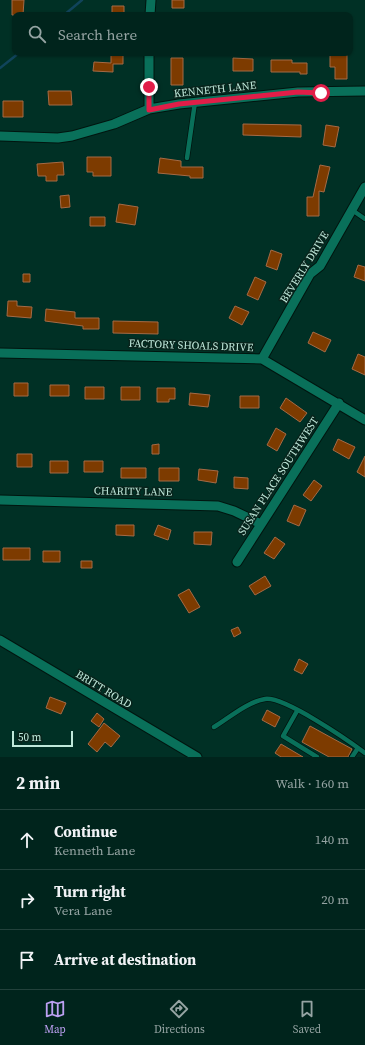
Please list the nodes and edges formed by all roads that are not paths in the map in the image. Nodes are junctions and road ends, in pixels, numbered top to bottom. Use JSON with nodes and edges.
{"nodes":[{"id":1,"x":151,"y":0,"type":"edge"},
{"id":2,"x":150,"y":12,"type":"edge"},
{"id":3,"x":149,"y":56,"type":"edge"},
{"id":4,"x":365,"y":90,"type":"edge"},
{"id":5,"x":195,"y":102,"type":"junction"},
{"id":6,"x":149,"y":110,"type":"junction"},
{"id":7,"x":0,"y":136,"type":"edge"},
{"id":8,"x":187,"y":158,"type":"dead end"},
{"id":9,"x":365,"y":187,"type":"edge"},
{"id":10,"x":352,"y":210,"type":"junction"},
{"id":11,"x":365,"y":219,"type":"edge"},
{"id":12,"x":0,"y":353,"type":"edge"},
{"id":13,"x":262,"y":359,"type":"junction"},
{"id":14,"x":339,"y":403,"type":"junction"},
{"id":15,"x":365,"y":420,"type":"edge"},
{"id":16,"x":0,"y":500,"type":"edge"},
{"id":17,"x":261,"y":524,"type":"junction"},
{"id":18,"x":237,"y":562,"type":"dead end"},
{"id":19,"x":0,"y":640,"type":"edge"},
{"id":20,"x":297,"y":711,"type":"junction"},
{"id":21,"x":214,"y":727,"type":"dead end"},
{"id":22,"x":358,"y":748,"type":"junction"},
{"id":23,"x":365,"y":753,"type":"edge"},
{"id":24,"x":197,"y":757,"type":"edge"},
{"id":25,"x":317,"y":757,"type":"edge"},
{"id":26,"x":352,"y":757,"type":"edge"}],
"edges":[{"from":1,"to":2,"type":"street"},
{"from":3,"to":6,"type":"street"},
{"from":4,"to":5,"type":"street","name":"KENNETH LANE"},
{"from":5,"to":6,"type":"street","name":"KENNETH LANE"},
{"from":5,"to":8,"type":"lane"},
{"from":6,"to":7,"type":"street","name":"KENNETH LANE"},
{"from":9,"to":10,"type":"street","name":"BEVERLY DRIVE"},
{"from":10,"to":11,"type":"lane"},
{"from":10,"to":13,"type":"street","name":"BEVERLY DRIVE"},
{"from":12,"to":13,"type":"street","name":"FACTORY SHOALS DRIVE"},
{"from":13,"to":14,"type":"street","name":"FACTORY SHOALS DRIVE"},
{"from":14,"to":15,"type":"street","name":"FACTORY SHOALS DRIVE"},
{"from":14,"to":17,"type":"street","name":"SUSAN PLACE SOUTHWEST"},
{"from":16,"to":17,"type":"street","name":"CHARITY LANE"},
{"from":17,"to":18,"type":"street","name":"SUSAN PLACE SOUTHWEST"},
{"from":19,"to":24,"type":"street","name":"BRITT ROAD"},
{"from":20,"to":21,"type":"lane"},
{"from":20,"to":22,"type":"lane"},
{"from":20,"to":25,"type":"lane"},
{"from":22,"to":23,"type":"lane"},
{"from":22,"to":26,"type":"lane"}]}
